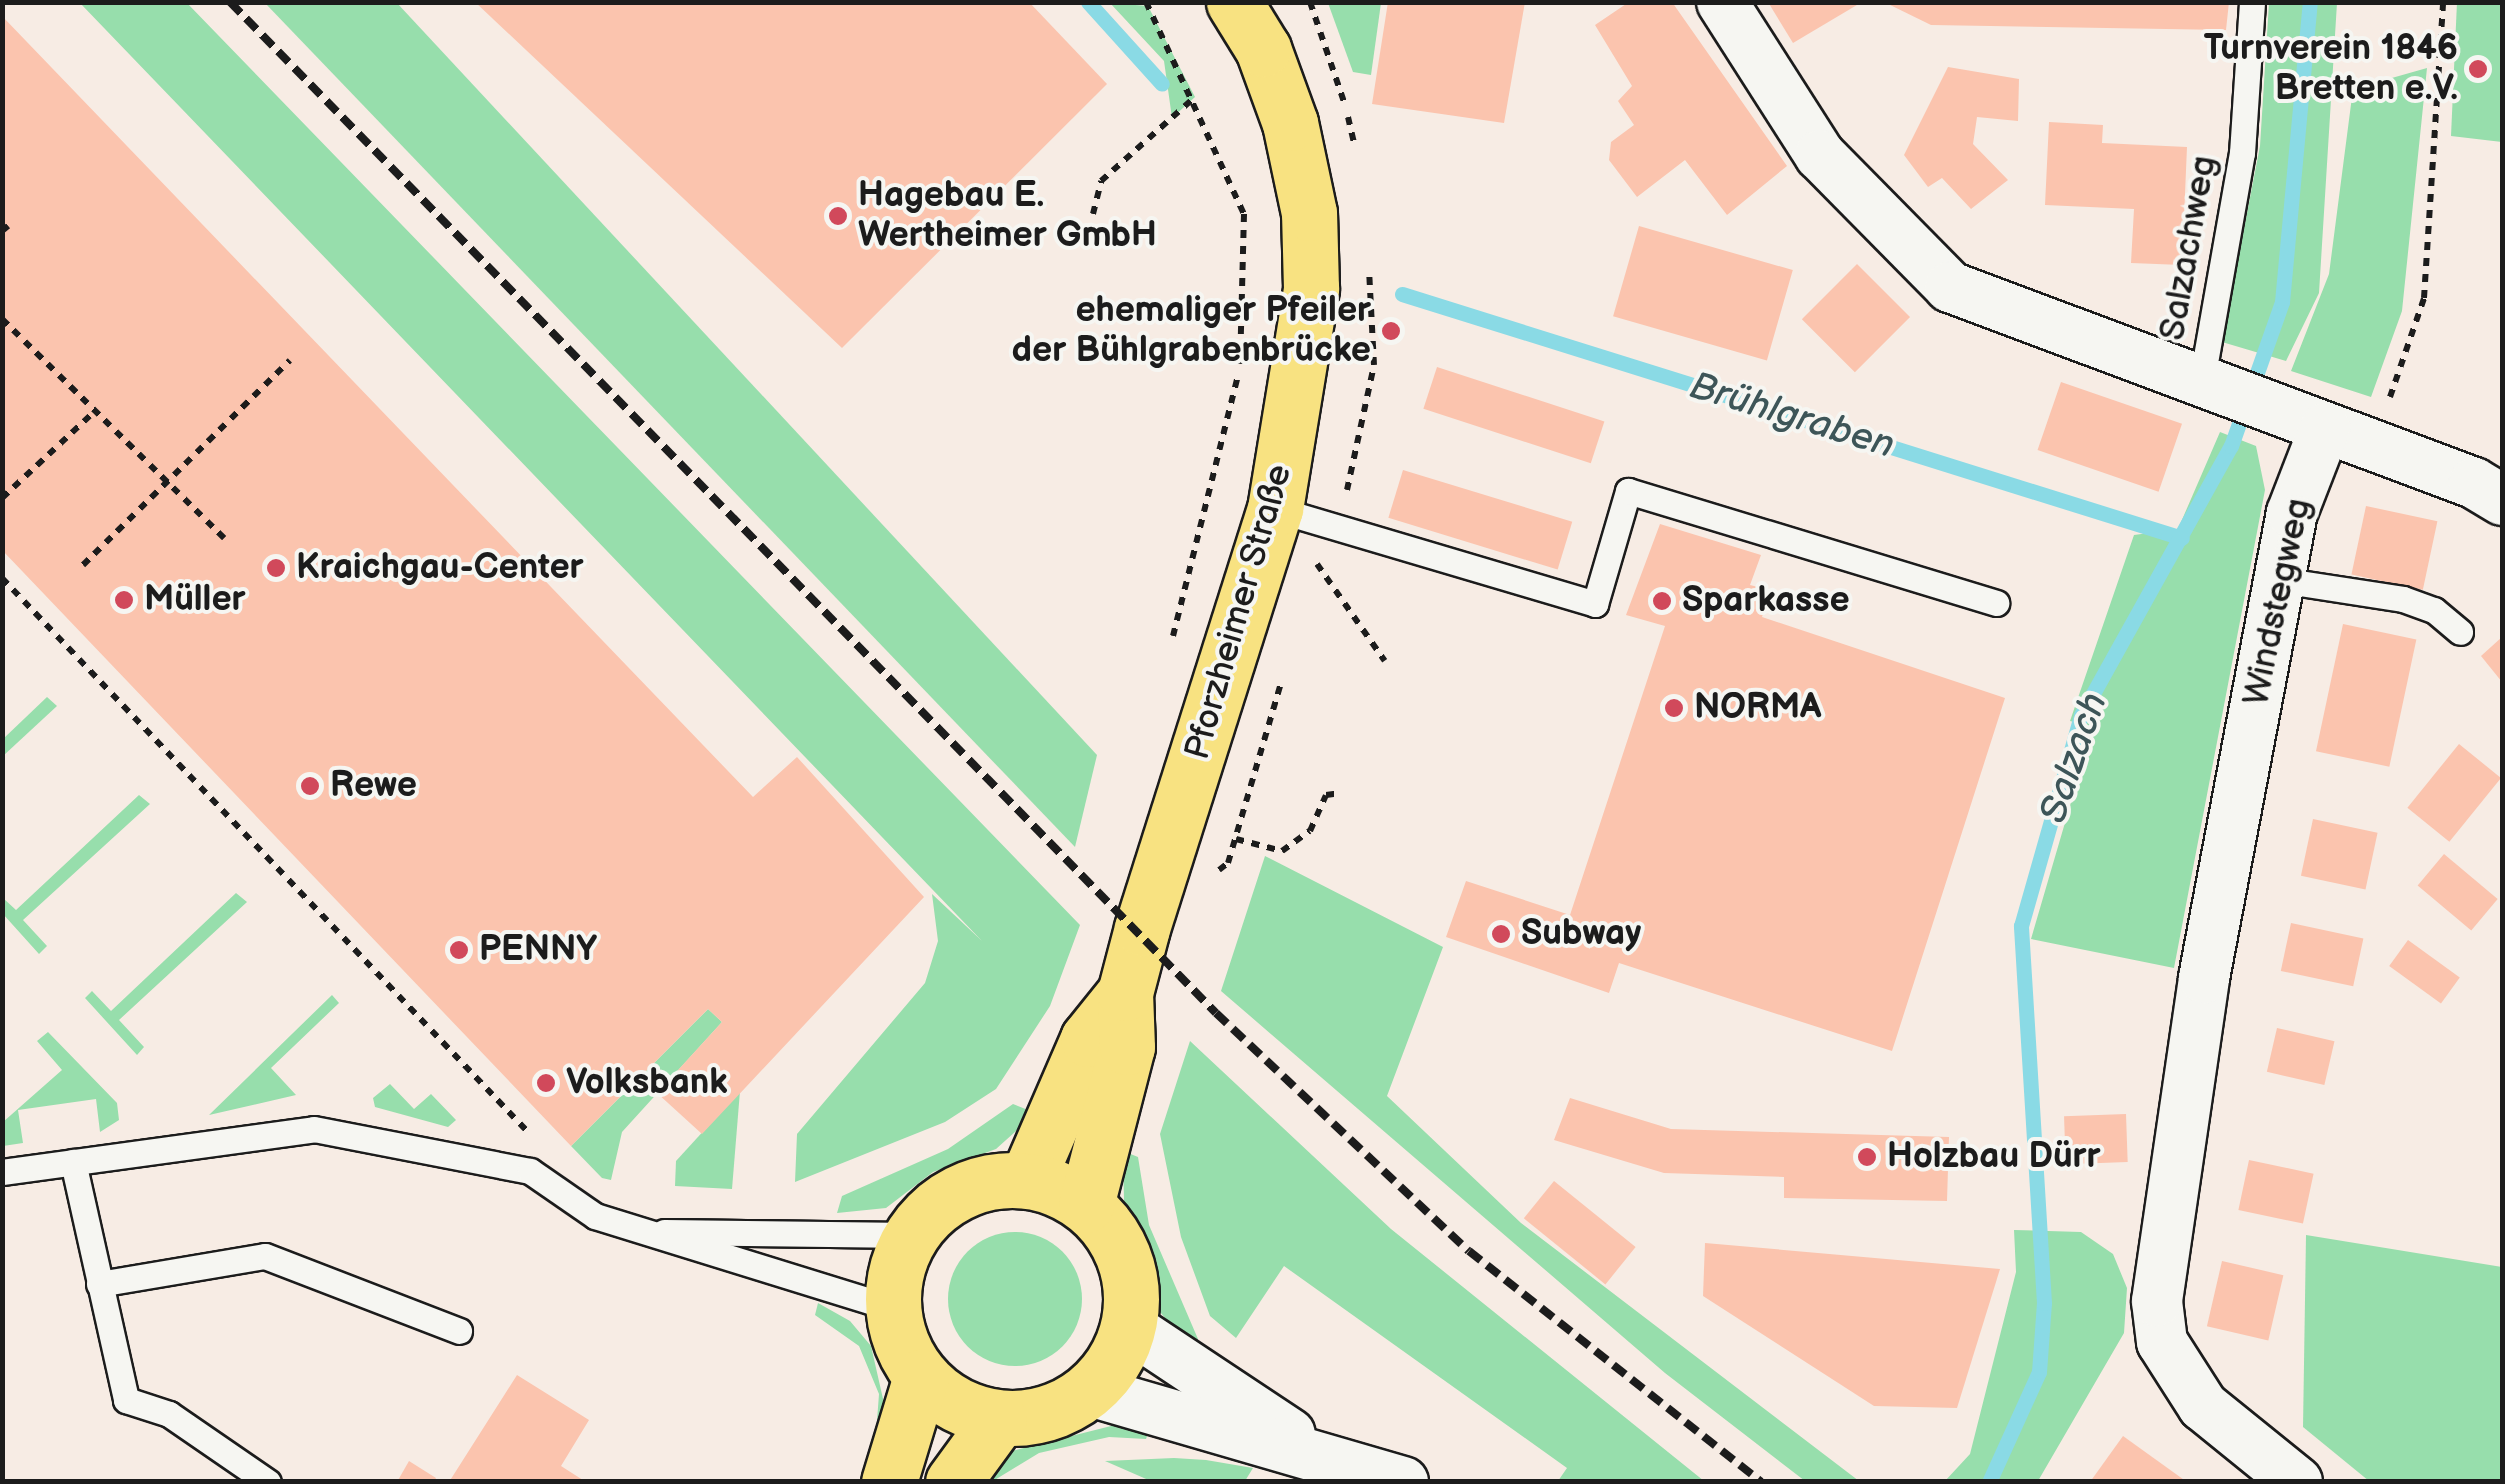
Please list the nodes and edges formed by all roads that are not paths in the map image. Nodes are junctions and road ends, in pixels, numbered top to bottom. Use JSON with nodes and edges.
{"nodes":[{"id":1,"x":1234,"y":2,"type":"edge"},
{"id":2,"x":1722,"y":2,"type":"edge"},
{"id":3,"x":2252,"y":2,"type":"edge"},
{"id":4,"x":1259,"y":26,"type":"edge"},
{"id":5,"x":2209,"y":387,"type":"junction"},
{"id":6,"x":2325,"y":428,"type":"junction"},
{"id":7,"x":2502,"y":500,"type":"edge"},
{"id":8,"x":1275,"y":509,"type":"junction"},
{"id":9,"x":2280,"y":580,"type":"junction"},
{"id":10,"x":1996,"y":603,"type":"dead end"},
{"id":11,"x":2460,"y":632,"type":"dead end"},
{"id":12,"x":1125,"y":993,"type":"junction"},
{"id":13,"x":73,"y":1162,"type":"junction"},
{"id":14,"x":2,"y":1172,"type":"edge"},
{"id":15,"x":1026,"y":1180,"type":"junction"},
{"id":16,"x":1086,"y":1205,"type":"junction"},
{"id":17,"x":640,"y":1232,"type":"junction"},
{"id":18,"x":911,"y":1236,"type":"junction"},
{"id":19,"x":99,"y":1284,"type":"junction"},
{"id":20,"x":893,"y":1308,"type":"junction"},
{"id":21,"x":1129,"y":1326,"type":"junction"},
{"id":22,"x":459,"y":1331,"type":"dead end"},
{"id":23,"x":922,"y":1377,"type":"junction"},
{"id":24,"x":1090,"y":1391,"type":"junction"},
{"id":25,"x":1000,"y":1418,"type":"junction"},
{"id":26,"x":1319,"y":1454,"type":"junction"},
{"id":27,"x":268,"y":1482,"type":"edge"},
{"id":28,"x":889,"y":1482,"type":"edge"},
{"id":29,"x":953,"y":1482,"type":"edge"},
{"id":30,"x":1404,"y":1482,"type":"edge"},
{"id":31,"x":2297,"y":1482,"type":"edge"}],
"edges":[{"from":1,"to":4,"type":"main road","name":"Pforzheimer Straße"},
{"from":2,"to":5,"type":"street"},
{"from":3,"to":5,"type":"lane","name":"Salzachweg"},
{"from":4,"to":8,"type":"main road","name":"Pforzheimer Straße"},
{"from":5,"to":6,"type":"street"},
{"from":6,"to":7,"type":"street"},
{"from":6,"to":9,"type":"street","name":"Windstegweg"},
{"from":8,"to":10,"type":"lane"},
{"from":8,"to":12,"type":"main road","name":"Pforzheimer Straße"},
{"from":9,"to":11,"type":"lane"},
{"from":9,"to":31,"type":"street","name":"Windstegweg"},
{"from":12,"to":15,"type":"main road","name":"Pforzheimer Straße"},
{"from":12,"to":16,"type":"main road","name":"Pforzheimer Straße"},
{"from":13,"to":14,"type":"lane"},
{"from":13,"to":17,"type":"lane"},
{"from":13,"to":19,"type":"lane"},
{"from":15,"to":16,"type":"main road"},
{"from":15,"to":18,"type":"main road"},
{"from":16,"to":21,"type":"main road"},
{"from":17,"to":18,"type":"lane"},
{"from":17,"to":20,"type":"lane"},
{"from":18,"to":20,"type":"main road"},
{"from":19,"to":22,"type":"lane"},
{"from":19,"to":27,"type":"lane"},
{"from":20,"to":23,"type":"main road"},
{"from":21,"to":24,"type":"main road"},
{"from":21,"to":26,"type":"street"},
{"from":23,"to":25,"type":"main road"},
{"from":23,"to":28,"type":"main road"},
{"from":24,"to":25,"type":"main road"},
{"from":24,"to":26,"type":"street"},
{"from":25,"to":29,"type":"main road"},
{"from":26,"to":30,"type":"street"}]}
